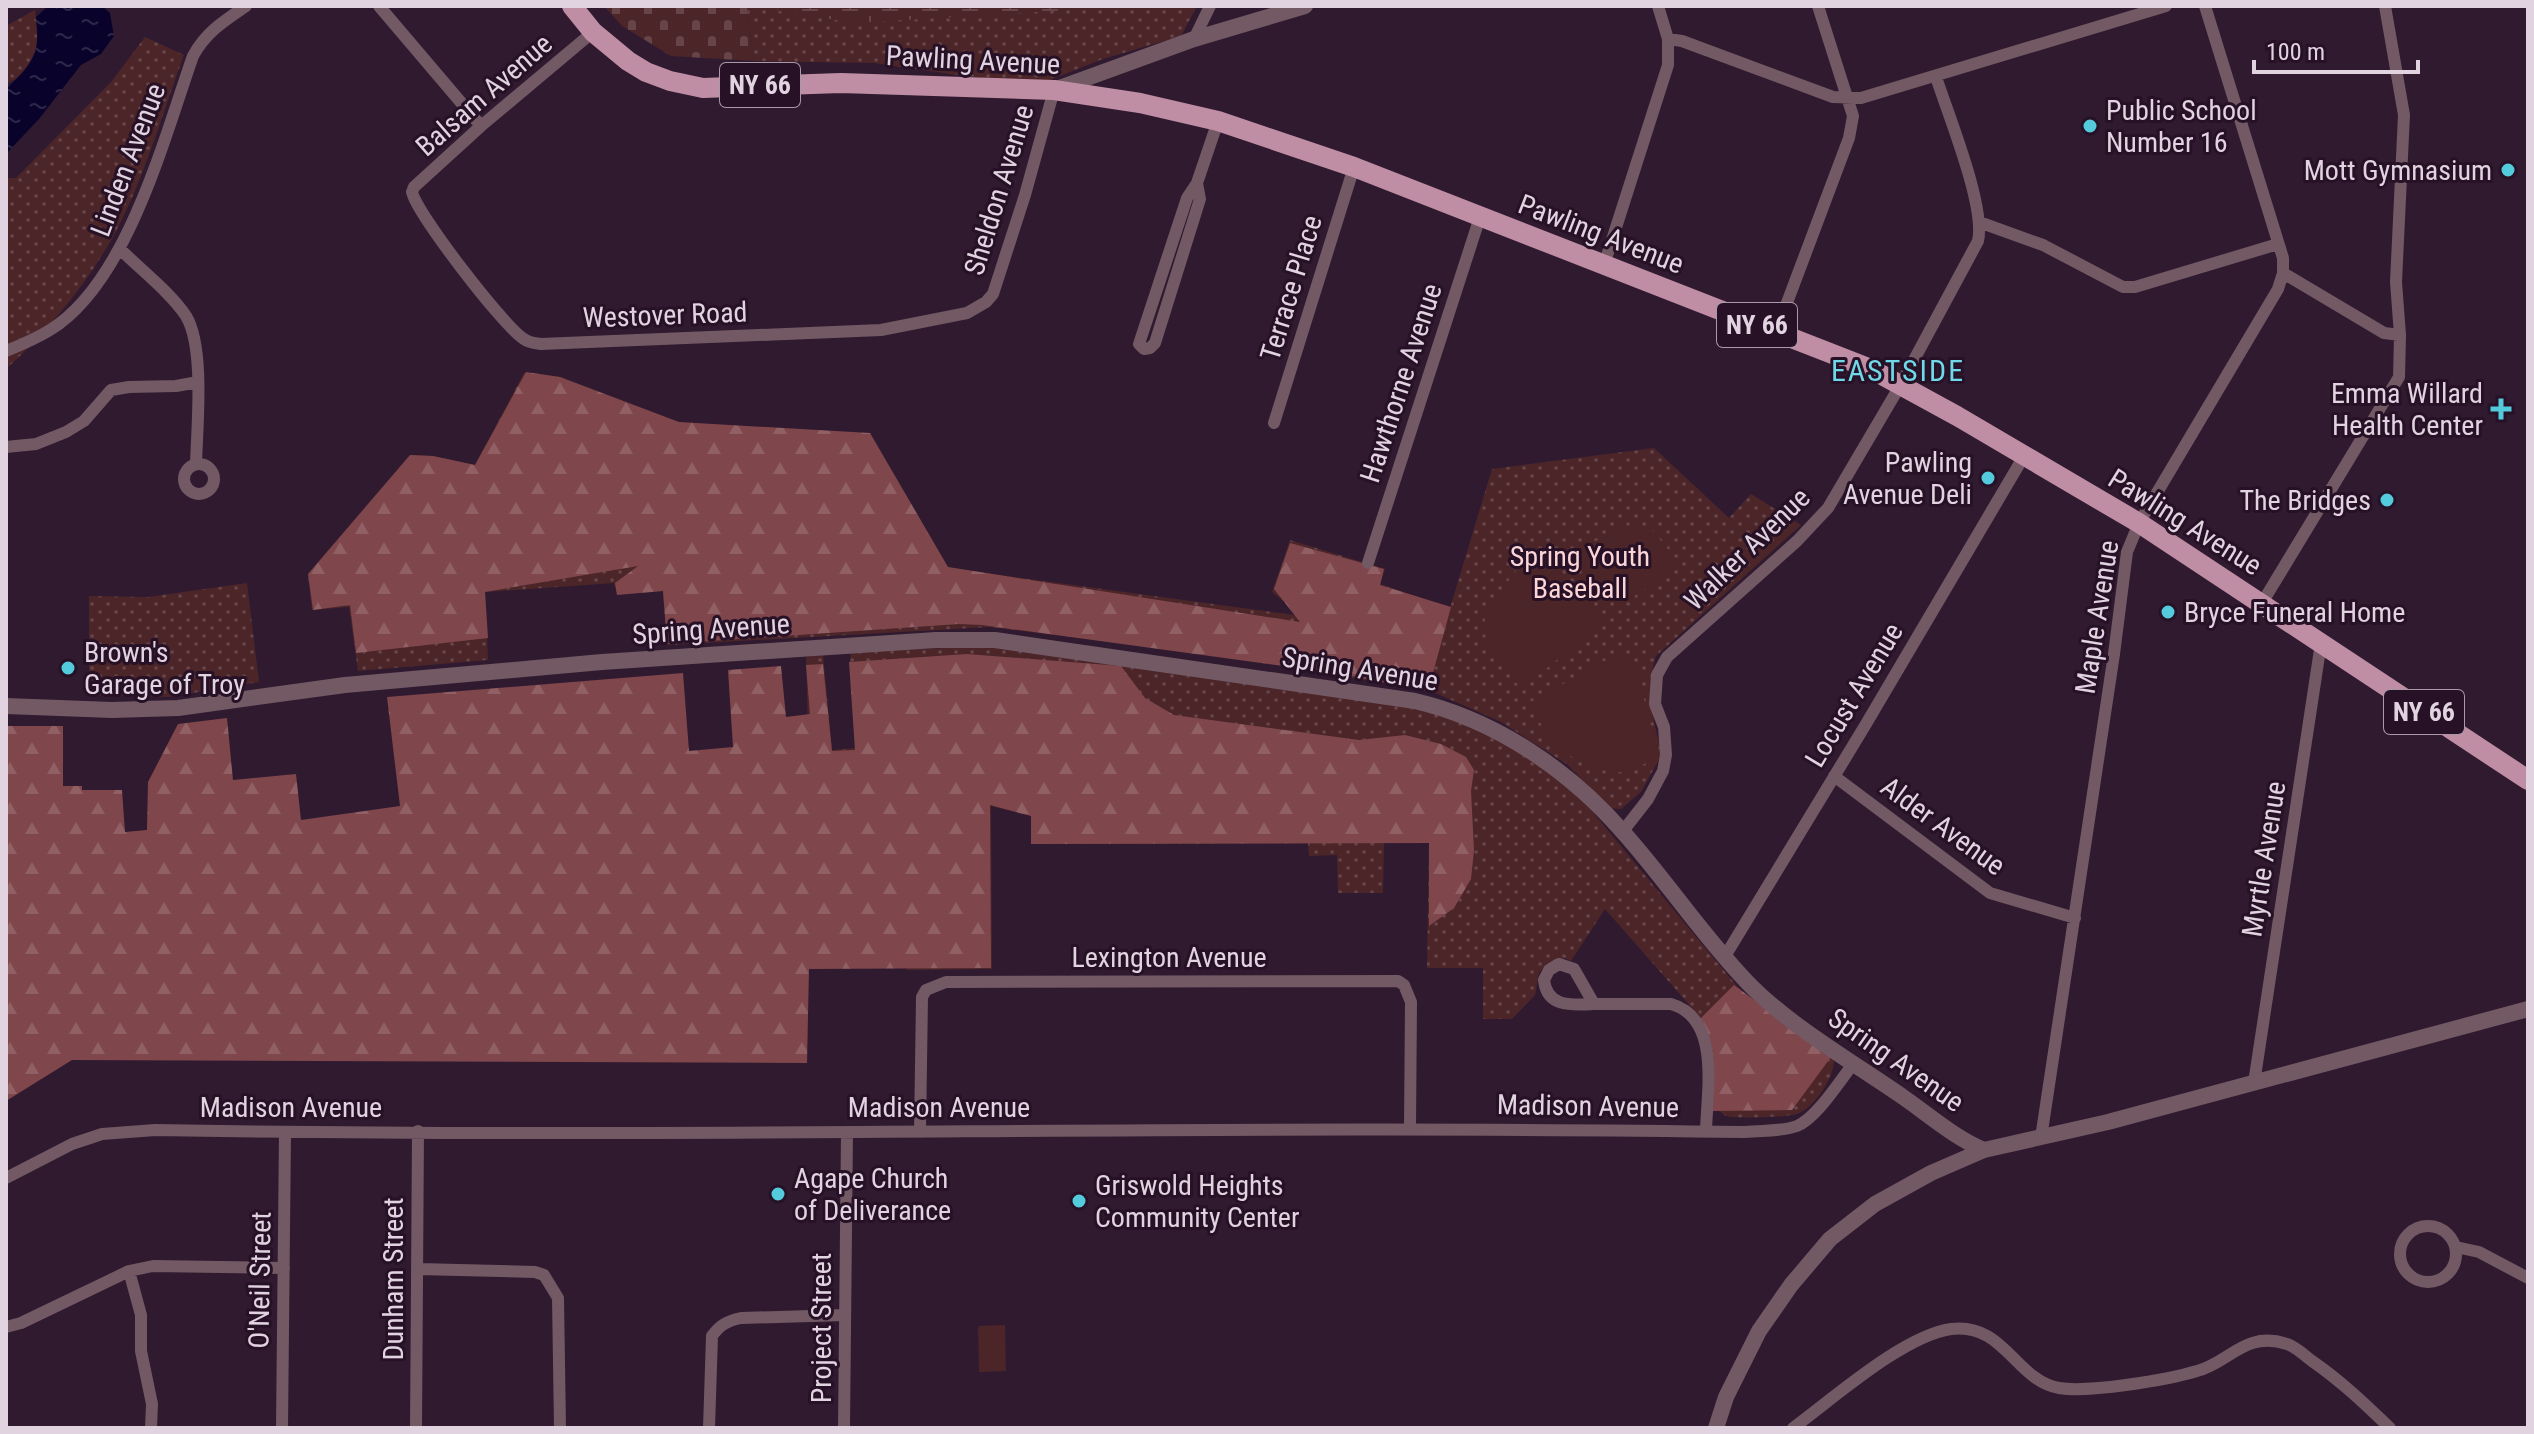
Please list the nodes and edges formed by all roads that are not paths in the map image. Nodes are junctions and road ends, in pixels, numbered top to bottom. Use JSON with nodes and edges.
{"nodes":[{"id":1,"x":246,"y":6,"type":"edge"},
{"id":2,"x":379,"y":6,"type":"edge"},
{"id":3,"x":572,"y":6,"type":"edge"},
{"id":4,"x":1210,"y":6,"type":"edge"},
{"id":5,"x":1305,"y":6,"type":"edge"},
{"id":6,"x":1658,"y":6,"type":"edge"},
{"id":7,"x":1818,"y":6,"type":"edge"},
{"id":8,"x":2166,"y":6,"type":"edge"},
{"id":9,"x":2205,"y":6,"type":"edge"},
{"id":10,"x":2385,"y":6,"type":"edge"},
{"id":11,"x":593,"y":32,"type":"junction"},
{"id":12,"x":1194,"y":39,"type":"junction"},
{"id":13,"x":1668,"y":39,"type":"junction"},
{"id":14,"x":1936,"y":77,"type":"junction"},
{"id":15,"x":1054,"y":90,"type":"junction"},
{"id":16,"x":1849,"y":99,"type":"junction"},
{"id":17,"x":1218,"y":121,"type":"junction"},
{"id":18,"x":481,"y":126,"type":"junction"},
{"id":19,"x":1354,"y":167,"type":"junction"},
{"id":20,"x":1197,"y":183,"type":"junction"},
{"id":21,"x":413,"y":197,"type":"joint"},
{"id":22,"x":1480,"y":217,"type":"junction"},
{"id":23,"x":1979,"y":222,"type":"junction"},
{"id":24,"x":2278,"y":244,"type":"junction"},
{"id":25,"x":120,"y":249,"type":"junction"},
{"id":26,"x":1604,"y":265,"type":"junction"},
{"id":27,"x":2283,"y":273,"type":"junction"},
{"id":28,"x":986,"y":302,"type":"joint"},
{"id":29,"x":1776,"y":332,"type":"junction"},
{"id":30,"x":2400,"y":335,"type":"junction"},
{"id":31,"x":6,"y":351,"type":"edge"},
{"id":32,"x":198,"y":382,"type":"junction"},
{"id":33,"x":1901,"y":384,"type":"junction"},
{"id":34,"x":1274,"y":423,"type":"dead end"},
{"id":35,"x":6,"y":447,"type":"edge"},
{"id":36,"x":2024,"y":456,"type":"junction"},
{"id":37,"x":196,"y":464,"type":"dead end"},
{"id":38,"x":2139,"y":523,"type":"junction"},
{"id":39,"x":1368,"y":563,"type":"dead end"},
{"id":40,"x":2262,"y":603,"type":"junction"},
{"id":41,"x":2321,"y":643,"type":"junction"},
{"id":42,"x":6,"y":706,"type":"edge"},
{"id":43,"x":1834,"y":776,"type":"junction"},
{"id":44,"x":2528,"y":780,"type":"edge"},
{"id":45,"x":1623,"y":831,"type":"junction"},
{"id":46,"x":2075,"y":918,"type":"junction"},
{"id":47,"x":1724,"y":958,"type":"junction"},
{"id":48,"x":1594,"y":1004,"type":"dead end"},
{"id":49,"x":2528,"y":1009,"type":"edge"},
{"id":50,"x":1854,"y":1063,"type":"junction"},
{"id":51,"x":2254,"y":1083,"type":"junction"},
{"id":52,"x":1410,"y":1128,"type":"junction"},
{"id":53,"x":418,"y":1131,"type":"junction"},
{"id":54,"x":1706,"y":1131,"type":"junction"},
{"id":55,"x":285,"y":1132,"type":"junction"},
{"id":56,"x":847,"y":1132,"type":"junction"},
{"id":57,"x":920,"y":1132,"type":"junction"},
{"id":58,"x":2041,"y":1138,"type":"junction"},
{"id":59,"x":1984,"y":1150,"type":"junction"},
{"id":60,"x":6,"y":1178,"type":"edge"},
{"id":61,"x":2456,"y":1247,"type":"junction"},
{"id":62,"x":284,"y":1268,"type":"junction"},
{"id":63,"x":418,"y":1269,"type":"junction"},
{"id":64,"x":129,"y":1271,"type":"junction"},
{"id":65,"x":2528,"y":1278,"type":"edge"},
{"id":66,"x":844,"y":1315,"type":"junction"},
{"id":67,"x":6,"y":1327,"type":"edge"},
{"id":68,"x":151,"y":1428,"type":"edge"},
{"id":69,"x":282,"y":1428,"type":"edge"},
{"id":70,"x":416,"y":1428,"type":"edge"},
{"id":71,"x":560,"y":1428,"type":"edge"},
{"id":72,"x":709,"y":1428,"type":"edge"},
{"id":73,"x":844,"y":1428,"type":"edge"},
{"id":74,"x":1716,"y":1428,"type":"edge"},
{"id":75,"x":1793,"y":1428,"type":"edge"},
{"id":76,"x":2390,"y":1428,"type":"edge"}],
"edges":[{"from":1,"to":25,"type":"street","name":"Linden Avenue"},
{"from":2,"to":18,"type":"street"},
{"from":3,"to":11,"type":"main road","name":"Pawling Avenue","number":"NY 66"},
{"from":4,"to":12,"type":"street"},
{"from":5,"to":12,"type":"street"},
{"from":6,"to":13,"type":"street"},
{"from":7,"to":16,"type":"street"},
{"from":8,"to":14,"type":"street"},
{"from":9,"to":24,"type":"street"},
{"from":10,"to":30,"type":"street"},
{"from":11,"to":15,"type":"main road","name":"Pawling Avenue","number":"NY 66"},
{"from":11,"to":18,"type":"street","name":"Balsam Avenue"},
{"from":12,"to":15,"type":"street"},
{"from":13,"to":16,"type":"street"},
{"from":13,"to":26,"type":"street"},
{"from":14,"to":16,"type":"street"},
{"from":14,"to":23,"type":"street","name":"Walker Avenue"},
{"from":15,"to":17,"type":"main road","name":"Pawling Avenue","number":"NY 66"},
{"from":15,"to":28,"type":"street","name":"Sheldon Avenue"},
{"from":16,"to":29,"type":"street"},
{"from":17,"to":19,"type":"main road","name":"Pawling Avenue","number":"NY 66"},
{"from":17,"to":20,"type":"street"},
{"from":18,"to":21,"type":"street","name":"Balsam Avenue"},
{"from":19,"to":22,"type":"main road","name":"Pawling Avenue","number":"NY 66"},
{"from":19,"to":34,"type":"street","name":"Terrace Place"},
{"from":20,"to":20,"type":"street"},
{"from":21,"to":28,"type":"street","name":"Westover Road"},
{"from":22,"to":26,"type":"main road","name":"Pawling Avenue","number":"NY 66"},
{"from":22,"to":39,"type":"street","name":"Hawthorne Avenue"},
{"from":23,"to":24,"type":"street"},
{"from":23,"to":33,"type":"street","name":"Walker Avenue"},
{"from":24,"to":27,"type":"street"},
{"from":25,"to":31,"type":"street","name":"Linden Avenue"},
{"from":25,"to":32,"type":"street"},
{"from":26,"to":29,"type":"main road","name":"Pawling Avenue","number":"NY 66"},
{"from":27,"to":30,"type":"street"},
{"from":27,"to":38,"type":"street","name":"Maple Avenue"},
{"from":29,"to":33,"type":"main road","name":"Pawling Avenue","number":"NY 66"},
{"from":30,"to":40,"type":"street"},
{"from":32,"to":35,"type":"street"},
{"from":32,"to":37,"type":"street"},
{"from":33,"to":36,"type":"main road","name":"Pawling Avenue","number":"NY 66"},
{"from":33,"to":45,"type":"street","name":"Walker Avenue"},
{"from":36,"to":38,"type":"main road","name":"Pawling Avenue","number":"NY 66"},
{"from":36,"to":43,"type":"street","name":"Locust Avenue"},
{"from":38,"to":40,"type":"main road","name":"Pawling Avenue","number":"NY 66"},
{"from":38,"to":46,"type":"street","name":"Maple Avenue"},
{"from":40,"to":41,"type":"main road","name":"Pawling Avenue","number":"NY 66"},
{"from":41,"to":44,"type":"main road","name":"Pawling Avenue","number":"NY 66"},
{"from":41,"to":51,"type":"street","name":"Myrtle Avenue"},
{"from":42,"to":45,"type":"street","name":"Spring Avenue"},
{"from":43,"to":46,"type":"street","name":"Alder Avenue"},
{"from":43,"to":47,"type":"street","name":"Locust Avenue"},
{"from":45,"to":47,"type":"street","name":"Spring Avenue"},
{"from":46,"to":58,"type":"street","name":"Maple Avenue"},
{"from":47,"to":50,"type":"street","name":"Spring Avenue"},
{"from":48,"to":54,"type":"street"},
{"from":49,"to":51,"type":"street"},
{"from":50,"to":54,"type":"street","name":"Madison Avenue"},
{"from":50,"to":59,"type":"street","name":"Spring Avenue"},
{"from":51,"to":58,"type":"street"},
{"from":52,"to":54,"type":"street","name":"Madison Avenue"},
{"from":52,"to":57,"type":"street","name":"Madison Avenue"},
{"from":52,"to":57,"type":"street","name":"Lexington Avenue"},
{"from":53,"to":55,"type":"street","name":"Madison Avenue"},
{"from":53,"to":56,"type":"street","name":"Madison Avenue"},
{"from":53,"to":63,"type":"street","name":"Dunham Street"},
{"from":55,"to":60,"type":"street","name":"Madison Avenue"},
{"from":55,"to":62,"type":"street","name":"O'Neil Street"},
{"from":56,"to":57,"type":"street","name":"Madison Avenue"},
{"from":56,"to":66,"type":"street","name":"Project Street"},
{"from":58,"to":59,"type":"street"},
{"from":59,"to":74,"type":"street"},
{"from":61,"to":61,"type":"street"},
{"from":61,"to":65,"type":"street"},
{"from":62,"to":64,"type":"street"},
{"from":62,"to":69,"type":"street","name":"O'Neil Street"},
{"from":63,"to":70,"type":"street","name":"Dunham Street"},
{"from":63,"to":71,"type":"street"},
{"from":64,"to":67,"type":"street"},
{"from":64,"to":68,"type":"street"},
{"from":66,"to":72,"type":"street"},
{"from":66,"to":73,"type":"street","name":"Project Street"},
{"from":75,"to":76,"type":"street"}]}
